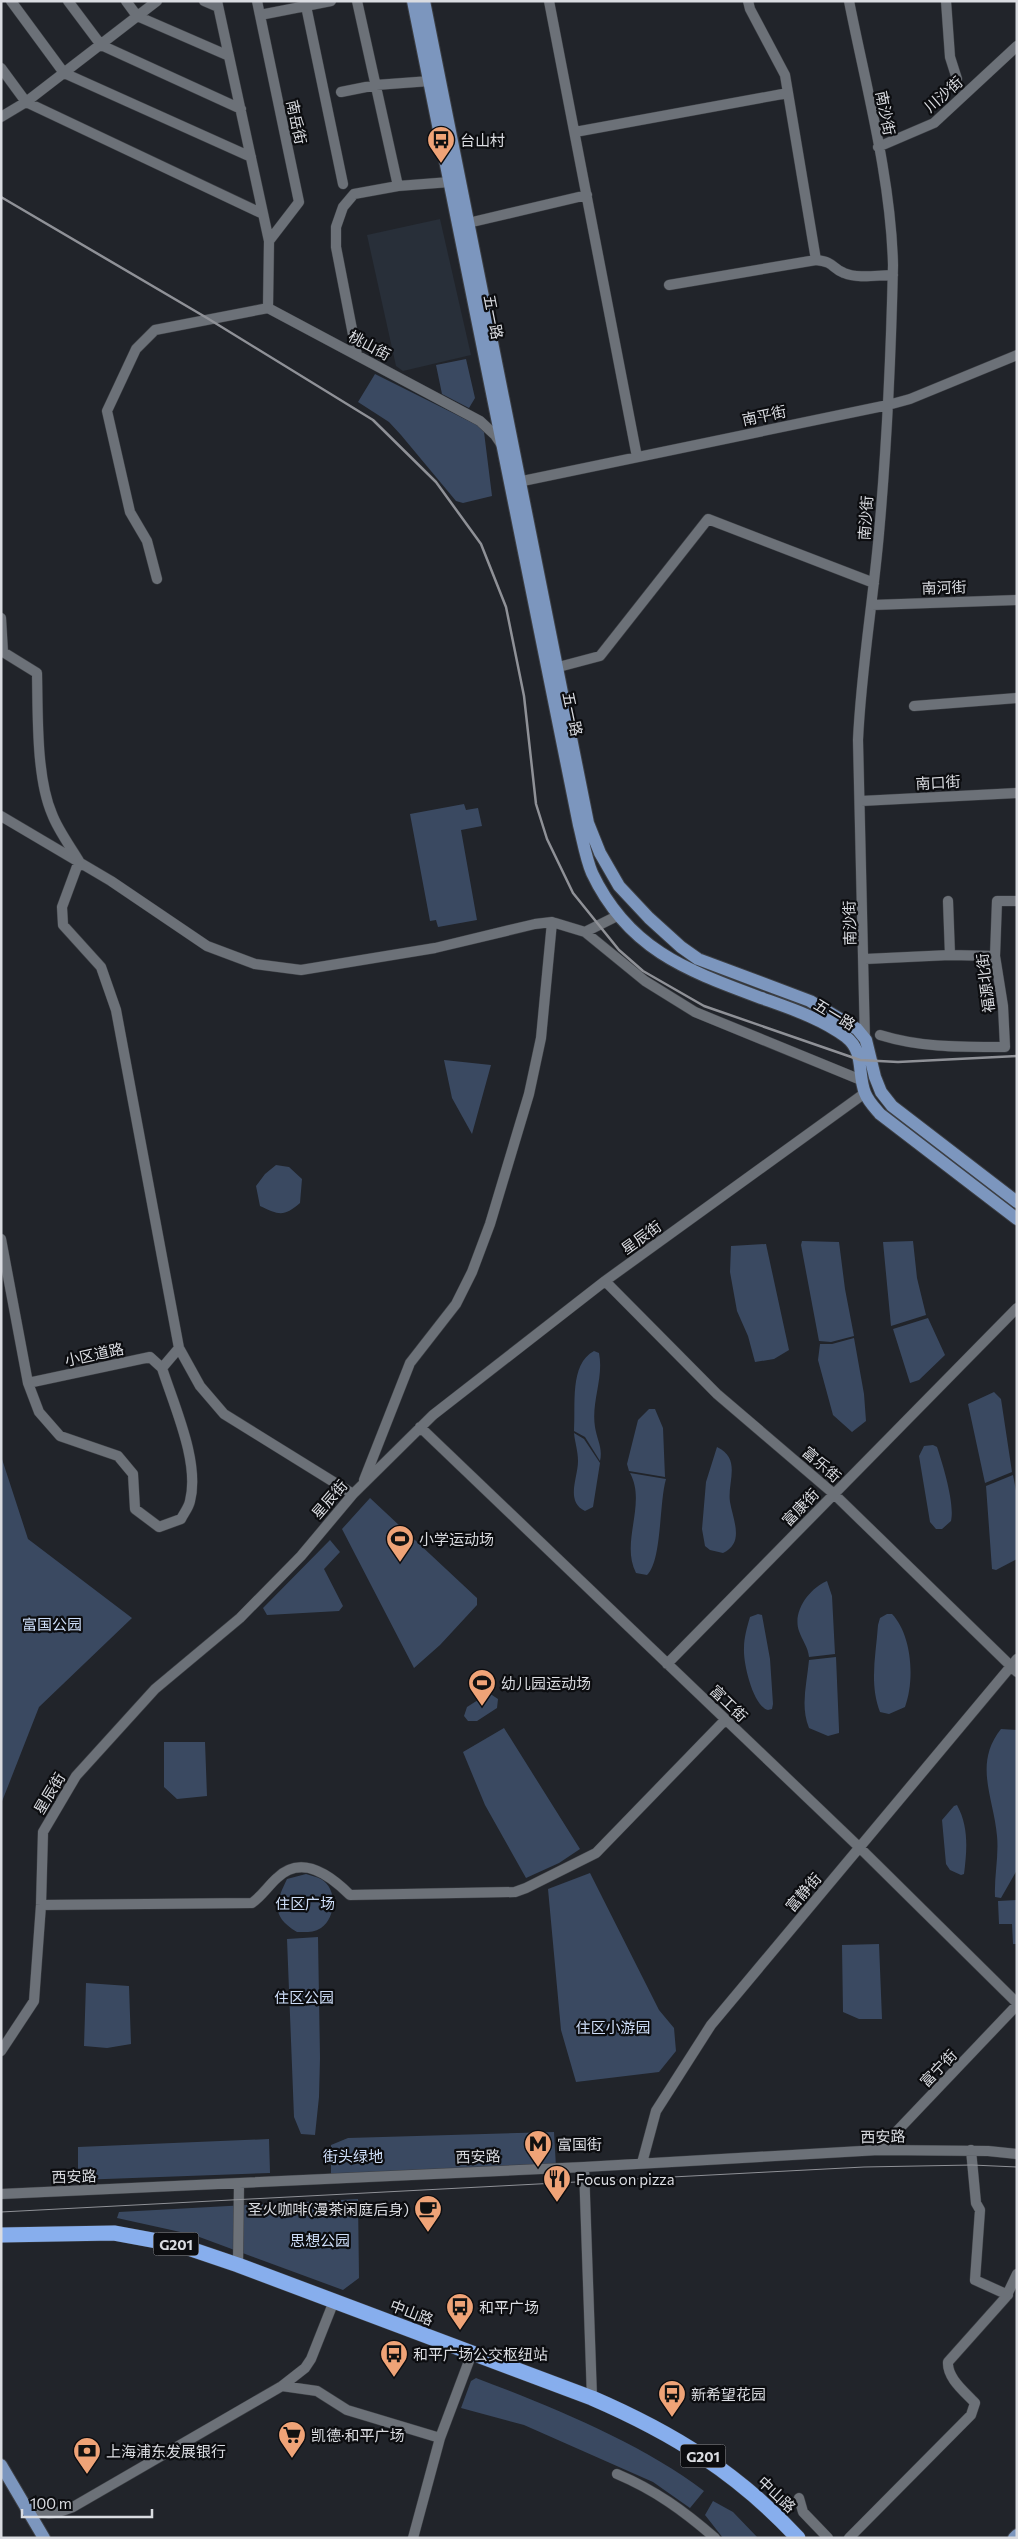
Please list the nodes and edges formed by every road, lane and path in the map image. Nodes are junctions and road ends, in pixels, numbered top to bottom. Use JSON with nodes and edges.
{"nodes":[{"id":1,"x":11,"y":1,"type":"edge"},
{"id":2,"x":68,"y":1,"type":"edge"},
{"id":3,"x":126,"y":1,"type":"edge"},
{"id":4,"x":156,"y":1,"type":"edge"},
{"id":5,"x":204,"y":1,"type":"edge"},
{"id":6,"x":257,"y":1,"type":"edge"},
{"id":7,"x":331,"y":1,"type":"edge"},
{"id":8,"x":357,"y":1,"type":"edge"},
{"id":9,"x":413,"y":1,"type":"edge"},
{"id":10,"x":424,"y":1,"type":"edge"},
{"id":11,"x":549,"y":1,"type":"edge"},
{"id":12,"x":748,"y":1,"type":"edge"},
{"id":13,"x":849,"y":1,"type":"edge"},
{"id":14,"x":946,"y":1,"type":"edge"},
{"id":15,"x":218,"y":4,"type":"edge"},
{"id":16,"x":306,"y":6,"type":"junction"},
{"id":17,"x":260,"y":15,"type":"junction"},
{"id":18,"x":137,"y":16,"type":"junction"},
{"id":19,"x":101,"y":44,"type":"junction"},
{"id":20,"x":1017,"y":46,"type":"edge"},
{"id":21,"x":229,"y":56,"type":"junction"},
{"id":22,"x":1,"y":68,"type":"edge"},
{"id":23,"x":64,"y":73,"type":"junction"},
{"id":24,"x":957,"y":79,"type":"dead end"},
{"id":25,"x":430,"y":81,"type":"junction"},
{"id":26,"x":376,"y":85,"type":"junction"},
{"id":27,"x":341,"y":92,"type":"dead end"},
{"id":28,"x":788,"y":93,"type":"junction"},
{"id":29,"x":26,"y":102,"type":"junction"},
{"id":30,"x":240,"y":109,"type":"junction"},
{"id":31,"x":1,"y":117,"type":"edge"},
{"id":32,"x":575,"y":132,"type":"junction"},
{"id":33,"x":878,"y":147,"type":"junction"},
{"id":34,"x":251,"y":157,"type":"junction"},
{"id":35,"x":450,"y":182,"type":"junction"},
{"id":36,"x":343,"y":184,"type":"dead end"},
{"id":37,"x":398,"y":186,"type":"junction"},
{"id":38,"x":587,"y":195,"type":"junction"},
{"id":39,"x":263,"y":214,"type":"junction"},
{"id":40,"x":468,"y":224,"type":"junction"},
{"id":41,"x":269,"y":241,"type":"junction"},
{"id":42,"x":816,"y":260,"type":"junction"},
{"id":43,"x":893,"y":275,"type":"junction"},
{"id":44,"x":669,"y":285,"type":"dead end"},
{"id":45,"x":268,"y":308,"type":"junction"},
{"id":46,"x":357,"y":355,"type":"junction"},
{"id":47,"x":1017,"y":355,"type":"edge"},
{"id":48,"x":888,"y":405,"type":"junction"},
{"id":49,"x":506,"y":454,"type":"junction"},
{"id":50,"x":637,"y":457,"type":"junction"},
{"id":51,"x":516,"y":482,"type":"junction"},
{"id":52,"x":157,"y":579,"type":"dead end"},
{"id":53,"x":874,"y":584,"type":"junction"},
{"id":54,"x":1017,"y":600,"type":"edge"},
{"id":55,"x":872,"y":604,"type":"junction"},
{"id":56,"x":1,"y":618,"type":"edge"},
{"id":57,"x":552,"y":668,"type":"junction"},
{"id":58,"x":1017,"y":698,"type":"edge"},
{"id":59,"x":914,"y":706,"type":"dead end"},
{"id":60,"x":1017,"y":793,"type":"edge"},
{"id":61,"x":861,"y":801,"type":"junction"},
{"id":62,"x":1,"y":816,"type":"edge"},
{"id":63,"x":79,"y":861,"type":"junction"},
{"id":64,"x":1017,"y":900,"type":"edge"},
{"id":65,"x":948,"y":901,"type":"dead end"},
{"id":66,"x":619,"y":915,"type":"junction"},
{"id":67,"x":552,"y":922,"type":"junction"},
{"id":68,"x":585,"y":932,"type":"junction"},
{"id":69,"x":950,"y":956,"type":"junction"},
{"id":70,"x":995,"y":956,"type":"junction"},
{"id":71,"x":865,"y":960,"type":"junction"},
{"id":72,"x":880,"y":1035,"type":"dead end"},
{"id":73,"x":866,"y":1040,"type":"junction"},
{"id":74,"x":860,"y":1060,"type":"junction"},
{"id":75,"x":863,"y":1086,"type":"junction"},
{"id":76,"x":1017,"y":1202,"type":"edge"},
{"id":77,"x":1017,"y":1219,"type":"edge"},
{"id":78,"x":1,"y":1239,"type":"edge"},
{"id":79,"x":605,"y":1281,"type":"junction"},
{"id":80,"x":1017,"y":1308,"type":"edge"},
{"id":81,"x":179,"y":1348,"type":"junction"},
{"id":82,"x":162,"y":1368,"type":"junction"},
{"id":83,"x":28,"y":1384,"type":"junction"},
{"id":84,"x":420,"y":1427,"type":"junction"},
{"id":85,"x":363,"y":1484,"type":"junction"},
{"id":86,"x":353,"y":1494,"type":"junction"},
{"id":87,"x":834,"y":1494,"type":"junction"},
{"id":88,"x":667,"y":1664,"type":"junction"},
{"id":89,"x":1015,"y":1666,"type":"edge"},
{"id":90,"x":725,"y":1720,"type":"junction"},
{"id":91,"x":860,"y":1848,"type":"junction"},
{"id":92,"x":41,"y":1904,"type":"junction"},
{"id":93,"x":1017,"y":2004,"type":"edge"},
{"id":94,"x":1,"y":2051,"type":"edge"},
{"id":95,"x":880,"y":2150,"type":"junction"},
{"id":96,"x":971,"y":2150,"type":"junction"},
{"id":97,"x":1017,"y":2154,"type":"edge"},
{"id":98,"x":642,"y":2163,"type":"junction"},
{"id":99,"x":584,"y":2167,"type":"junction"},
{"id":100,"x":239,"y":2184,"type":"junction"},
{"id":101,"x":1,"y":2194,"type":"edge"},
{"id":102,"x":1,"y":2235,"type":"edge"},
{"id":103,"x":238,"y":2264,"type":"junction"},
{"id":104,"x":1017,"y":2274,"type":"edge"},
{"id":105,"x":1008,"y":2295,"type":"junction"},
{"id":106,"x":334,"y":2301,"type":"junction"},
{"id":107,"x":472,"y":2353,"type":"junction"},
{"id":108,"x":282,"y":2386,"type":"junction"},
{"id":109,"x":592,"y":2398,"type":"junction"},
{"id":110,"x":440,"y":2438,"type":"junction"},
{"id":111,"x":1,"y":2465,"type":"edge"},
{"id":112,"x":618,"y":2474,"type":"dead end"},
{"id":113,"x":5,"y":2481,"type":"edge"},
{"id":114,"x":798,"y":2498,"type":"dead end"},
{"id":115,"x":25,"y":2506,"type":"junction"},
{"id":116,"x":1017,"y":2535,"type":"edge"},
{"id":117,"x":44,"y":2538,"type":"edge"},
{"id":118,"x":413,"y":2538,"type":"edge"},
{"id":119,"x":715,"y":2538,"type":"edge"},
{"id":120,"x":798,"y":2538,"type":"edge"},
{"id":121,"x":828,"y":2538,"type":"edge"},
{"id":122,"x":849,"y":2538,"type":"edge"},
{"id":123,"x":1014,"y":2538,"type":"edge"}],
"edges":[{"from":1,"to":23,"type":"street"},
{"from":2,"to":19,"type":"street"},
{"from":3,"to":18,"type":"street"},
{"from":4,"to":18,"type":"street"},
{"from":5,"to":15,"type":"street"},
{"from":6,"to":17,"type":"street","name":"南岳街"},
{"from":7,"to":16,"type":"street"},
{"from":8,"to":26,"type":"street"},
{"from":9,"to":25,"type":"main road","name":"五一路"},
{"from":10,"to":40,"type":"main road","name":"五一路"},
{"from":11,"to":32,"type":"street"},
{"from":12,"to":28,"type":"street"},
{"from":13,"to":33,"type":"street","name":"南沙街"},
{"from":14,"to":24,"type":"street"},
{"from":15,"to":21,"type":"street"},
{"from":16,"to":17,"type":"street"},
{"from":16,"to":36,"type":"street"},
{"from":17,"to":41,"type":"street","name":"南岳街"},
{"from":18,"to":19,"type":"street"},
{"from":18,"to":21,"type":"street"},
{"from":19,"to":23,"type":"street"},
{"from":19,"to":30,"type":"street"},
{"from":20,"to":33,"type":"street","name":"川沙街"},
{"from":21,"to":30,"type":"street"},
{"from":22,"to":29,"type":"street"},
{"from":23,"to":29,"type":"street"},
{"from":23,"to":34,"type":"street"},
{"from":25,"to":26,"type":"street"},
{"from":25,"to":35,"type":"main road","name":"五一路"},
{"from":26,"to":27,"type":"street"},
{"from":26,"to":37,"type":"street"},
{"from":28,"to":32,"type":"street"},
{"from":28,"to":42,"type":"street"},
{"from":29,"to":31,"type":"street"},
{"from":29,"to":39,"type":"street"},
{"from":30,"to":34,"type":"street"},
{"from":32,"to":38,"type":"street"},
{"from":33,"to":43,"type":"street","name":"南沙街"},
{"from":34,"to":39,"type":"street"},
{"from":35,"to":37,"type":"street"},
{"from":35,"to":49,"type":"main road","name":"五一路"},
{"from":37,"to":46,"type":"street"},
{"from":38,"to":40,"type":"street"},
{"from":38,"to":50,"type":"street"},
{"from":39,"to":41,"type":"street"},
{"from":40,"to":51,"type":"main road","name":"五一路"},
{"from":41,"to":45,"type":"street"},
{"from":42,"to":43,"type":"street"},
{"from":42,"to":44,"type":"street"},
{"from":43,"to":48,"type":"street","name":"南沙街"},
{"from":45,"to":46,"type":"street","name":"桃山街"},
{"from":45,"to":52,"type":"street"},
{"from":46,"to":49,"type":"street","name":"桃山街"},
{"from":47,"to":48,"type":"street","name":"南平街"},
{"from":48,"to":50,"type":"street","name":"南平街"},
{"from":48,"to":53,"type":"street","name":"南沙街"},
{"from":49,"to":51,"type":"main road","name":"五一路"},
{"from":50,"to":51,"type":"street","name":"南平街"},
{"from":51,"to":57,"type":"main road","name":"五一路"},
{"from":53,"to":55,"type":"street","name":"南沙街"},
{"from":53,"to":57,"type":"street"},
{"from":54,"to":55,"type":"street","name":"南河街"},
{"from":55,"to":61,"type":"street","name":"南沙街"},
{"from":56,"to":63,"type":"street"},
{"from":57,"to":66,"type":"main road","name":"五一路"},
{"from":57,"to":73,"type":"main road","name":"五一路"},
{"from":58,"to":59,"type":"street"},
{"from":60,"to":61,"type":"street","name":"南口街"},
{"from":61,"to":71,"type":"street","name":"南沙街"},
{"from":62,"to":63,"type":"street"},
{"from":63,"to":67,"type":"street"},
{"from":63,"to":81,"type":"street"},
{"from":64,"to":70,"type":"street","name":"福源北街"},
{"from":65,"to":69,"type":"street"},
{"from":66,"to":68,"type":"street"},
{"from":66,"to":74,"type":"main road","name":"五一路"},
{"from":67,"to":68,"type":"street"},
{"from":67,"to":85,"type":"street"},
{"from":68,"to":75,"type":"street"},
{"from":69,"to":70,"type":"street"},
{"from":69,"to":71,"type":"street"},
{"from":70,"to":72,"type":"street","name":"福源北街"},
{"from":71,"to":73,"type":"street","name":"南沙街"},
{"from":73,"to":74,"type":"street","name":"南沙街"},
{"from":73,"to":76,"type":"main road","name":"五一路"},
{"from":74,"to":75,"type":"main road","name":"五一路"},
{"from":75,"to":77,"type":"main road"},
{"from":75,"to":79,"type":"street","name":"星辰街"},
{"from":78,"to":83,"type":"street"},
{"from":79,"to":84,"type":"street","name":"星辰街"},
{"from":79,"to":87,"type":"street","name":"富乐街"},
{"from":80,"to":87,"type":"street","name":"富康街"},
{"from":81,"to":82,"type":"street"},
{"from":81,"to":86,"type":"street"},
{"from":82,"to":83,"type":"street","name":"小区道路"},
{"from":82,"to":83,"type":"street"},
{"from":84,"to":85,"type":"street","name":"星辰街"},
{"from":84,"to":88,"type":"street","name":"富工街"},
{"from":85,"to":86,"type":"street","name":"星辰街"},
{"from":86,"to":92,"type":"street","name":"星辰街"},
{"from":87,"to":88,"type":"street","name":"富康街"},
{"from":87,"to":89,"type":"street","name":"富乐街"},
{"from":88,"to":90,"type":"street","name":"富工街"},
{"from":89,"to":91,"type":"street","name":"富静街"},
{"from":90,"to":91,"type":"street","name":"富工街"},
{"from":90,"to":92,"type":"street"},
{"from":91,"to":93,"type":"street","name":"富工街"},
{"from":91,"to":98,"type":"street","name":"富静街"},
{"from":92,"to":94,"type":"street","name":"星辰街"},
{"from":93,"to":95,"type":"street","name":"富宁街"},
{"from":95,"to":96,"type":"street","name":"西安路"},
{"from":95,"to":98,"type":"street","name":"西安路"},
{"from":96,"to":97,"type":"street","name":"西安路"},
{"from":96,"to":105,"type":"street"},
{"from":98,"to":99,"type":"street","name":"西安路"},
{"from":99,"to":100,"type":"street","name":"西安路"},
{"from":99,"to":109,"type":"street"},
{"from":100,"to":101,"type":"street","name":"西安路"},
{"from":100,"to":103,"type":"street"},
{"from":102,"to":103,"type":"highway","name":"中山路","number":"G201"},
{"from":103,"to":106,"type":"highway","name":"中山路","number":"G201"},
{"from":104,"to":105,"type":"street"},
{"from":105,"to":122,"type":"street"},
{"from":106,"to":107,"type":"highway","name":"中山路","number":"G201"},
{"from":106,"to":108,"type":"street"},
{"from":107,"to":109,"type":"highway","name":"中山路","number":"G201"},
{"from":107,"to":110,"type":"street"},
{"from":108,"to":110,"type":"street"},
{"from":108,"to":115,"type":"street"},
{"from":109,"to":120,"type":"highway","name":"中山路","number":"G201"},
{"from":110,"to":118,"type":"street"},
{"from":111,"to":113,"type":"main road"},
{"from":112,"to":119,"type":"street"},
{"from":113,"to":115,"type":"main road"},
{"from":114,"to":121,"type":"street"},
{"from":115,"to":117,"type":"main road"},
{"from":116,"to":123,"type":"main road"}]}
